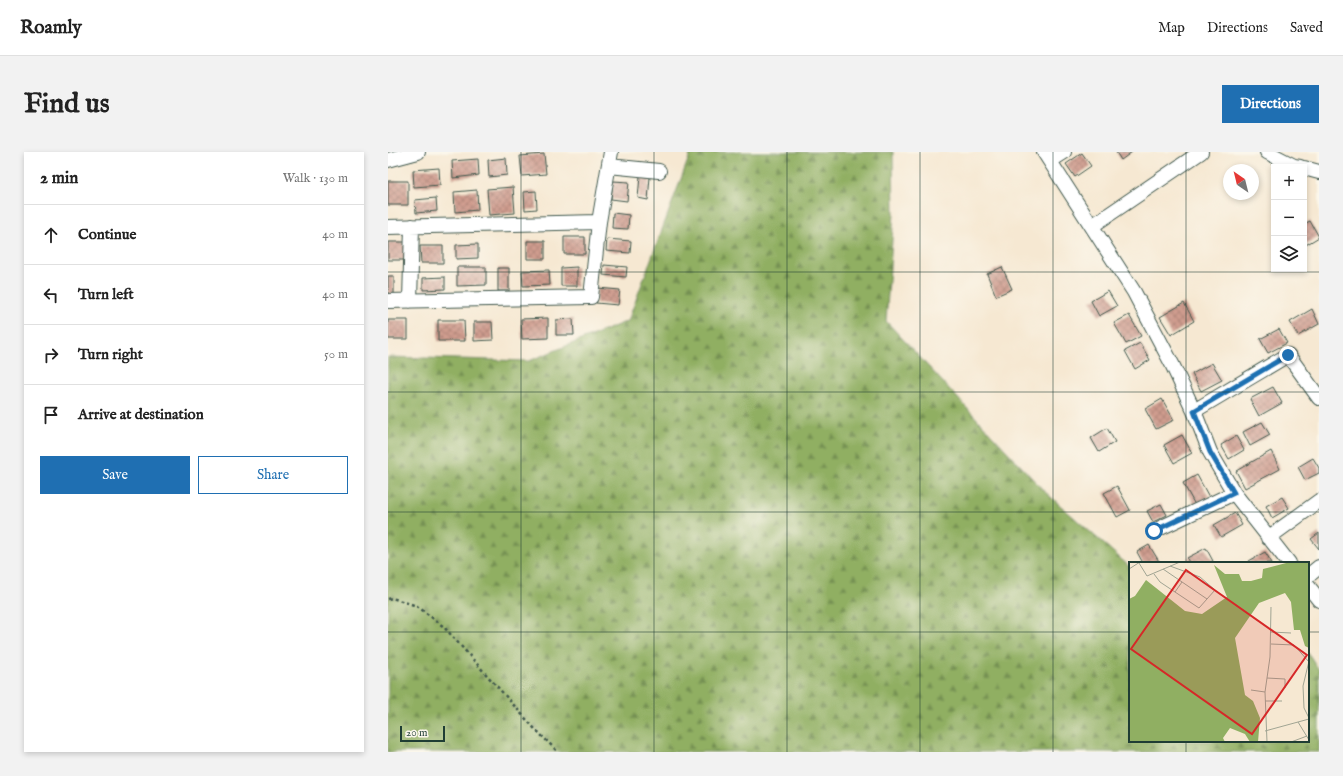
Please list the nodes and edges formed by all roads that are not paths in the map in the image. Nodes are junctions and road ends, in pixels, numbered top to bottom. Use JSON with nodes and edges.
{"nodes":[{"id":1,"x":418,"y":152,"type":"edge"},
{"id":2,"x":612,"y":152,"type":"edge"},
{"id":3,"x":1064,"y":152,"type":"edge"},
{"id":4,"x":1201,"y":152,"type":"edge"},
{"id":5,"x":1267,"y":152,"type":"edge"},
{"id":6,"x":1047,"y":157,"type":"edge"},
{"id":7,"x":388,"y":160,"type":"edge"},
{"id":8,"x":1290,"y":164,"type":"edge"},
{"id":9,"x":609,"y":166,"type":"junction"},
{"id":10,"x":1307,"y":169,"type":"edge"},
{"id":11,"x":659,"y":171,"type":"dead end"},
{"id":12,"x":1319,"y":172,"type":"edge"},
{"id":13,"x":599,"y":222,"type":"junction"},
{"id":14,"x":412,"y":226,"type":"junction"},
{"id":15,"x":1092,"y":226,"type":"junction"},
{"id":16,"x":388,"y":227,"type":"edge"},
{"id":17,"x":388,"y":301,"type":"edge"},
{"id":18,"x":410,"y":301,"type":"junction"},
{"id":19,"x":1319,"y":398,"type":"edge"},
{"id":20,"x":1194,"y":411,"type":"junction"},
{"id":21,"x":1234,"y":493,"type":"junction"},
{"id":22,"x":1319,"y":501,"type":"edge"},
{"id":23,"x":1154,"y":531,"type":"dead end"},
{"id":24,"x":1268,"y":538,"type":"junction"},
{"id":25,"x":1287,"y":562,"type":"edge"},
{"id":26,"x":1319,"y":567,"type":"edge"},
{"id":27,"x":1309,"y":575,"type":"edge"},
{"id":28,"x":1309,"y":587,"type":"edge"},
{"id":29,"x":1319,"y":600,"type":"edge"}],
"edges":[{"from":1,"to":7,"type":"street"},
{"from":2,"to":9,"type":"street"},
{"from":3,"to":6,"type":"street"},
{"from":4,"to":15,"type":"street"},
{"from":5,"to":8,"type":"street"},
{"from":6,"to":15,"type":"street"},
{"from":9,"to":11,"type":"street"},
{"from":9,"to":13,"type":"street"},
{"from":10,"to":12,"type":"street"},
{"from":13,"to":14,"type":"street"},
{"from":13,"to":18,"type":"street"},
{"from":14,"to":16,"type":"street"},
{"from":14,"to":18,"type":"street"},
{"from":15,"to":20,"type":"street"},
{"from":17,"to":18,"type":"street"},
{"from":19,"to":20,"type":"street"},
{"from":20,"to":21,"type":"street"},
{"from":21,"to":23,"type":"street"},
{"from":21,"to":24,"type":"street"},
{"from":22,"to":24,"type":"street"},
{"from":24,"to":25,"type":"street"},
{"from":26,"to":27,"type":"street"},
{"from":28,"to":29,"type":"street"}]}
